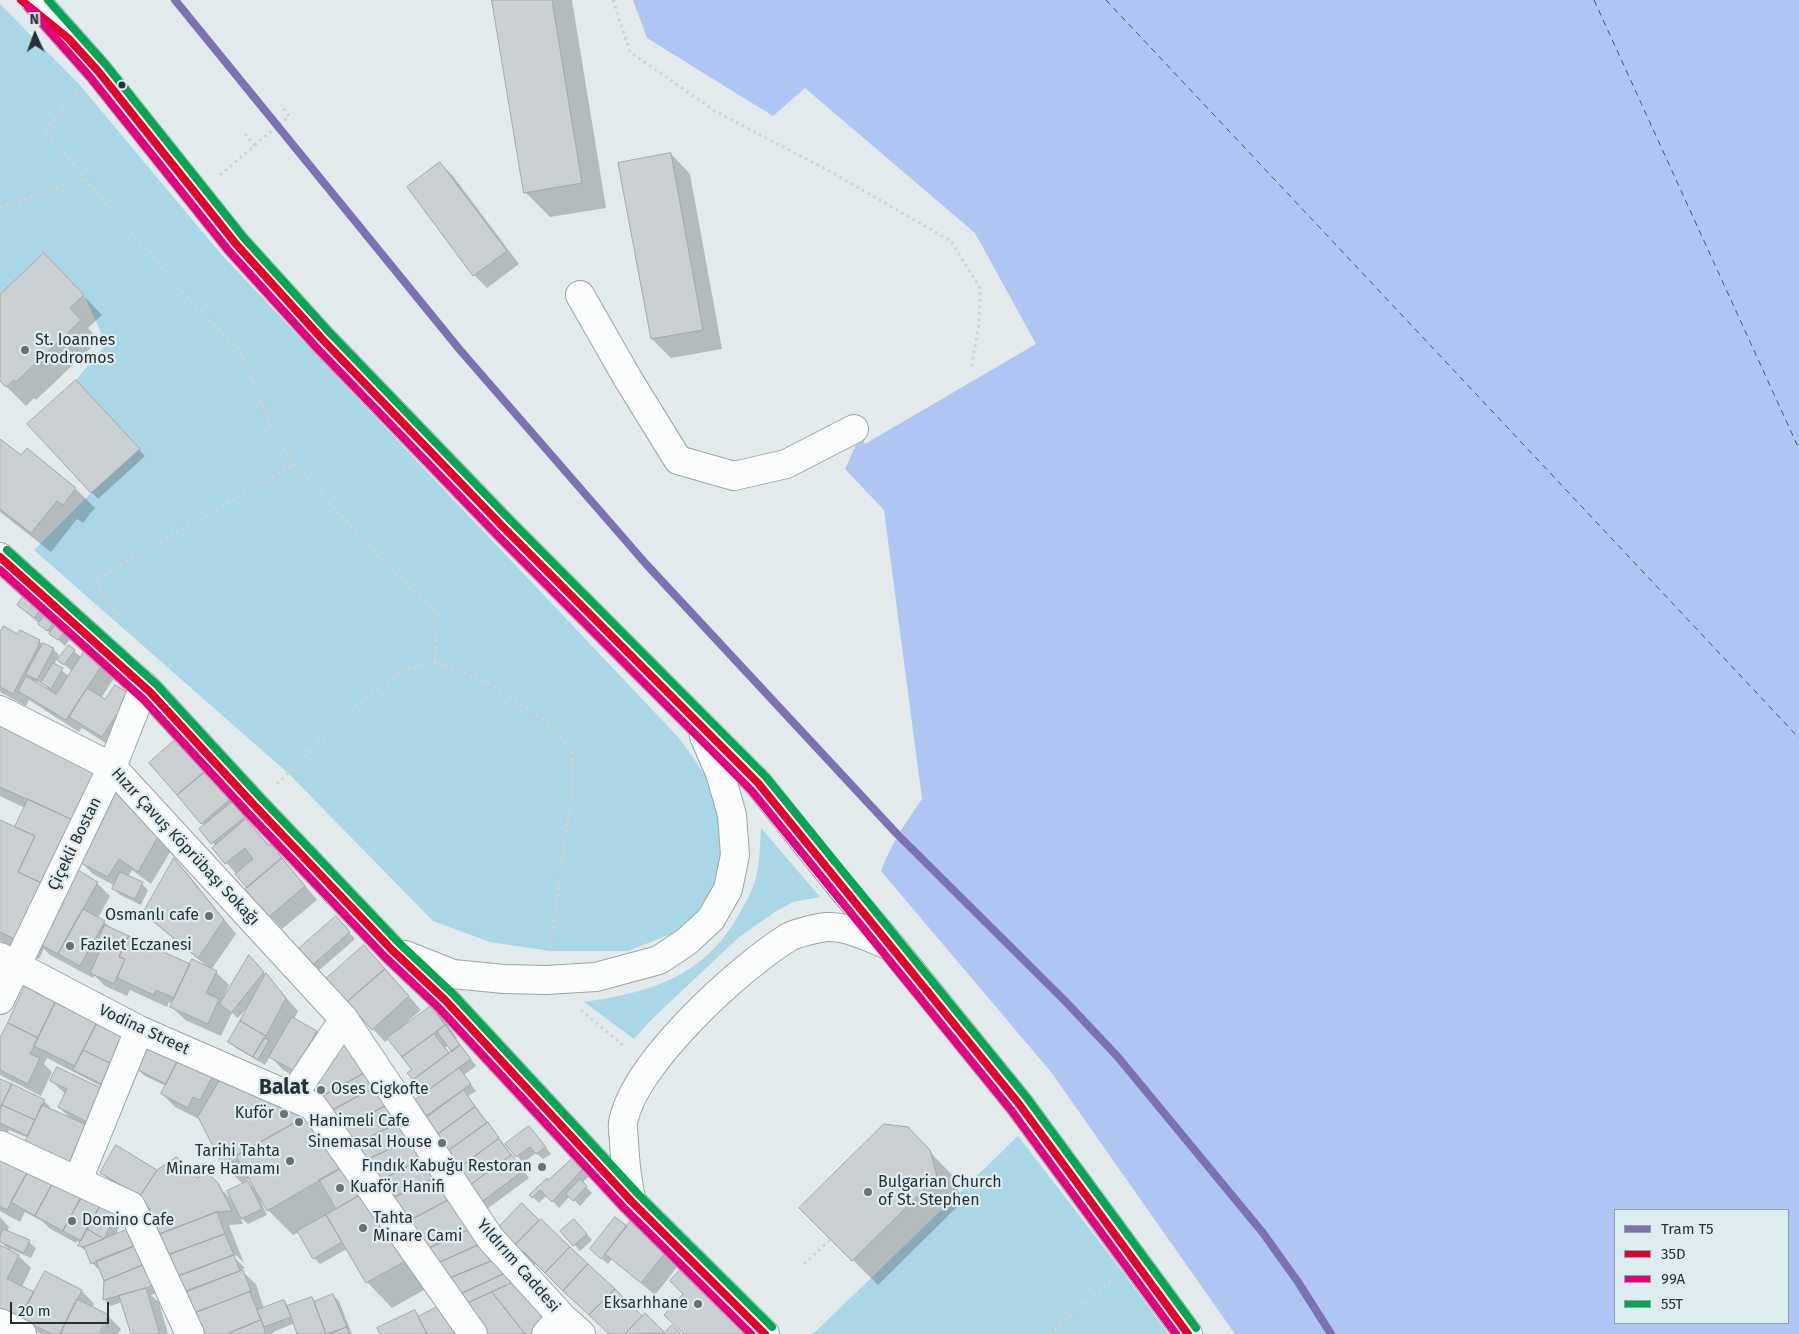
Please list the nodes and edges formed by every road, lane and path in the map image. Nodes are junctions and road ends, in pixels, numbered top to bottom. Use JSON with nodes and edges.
{"nodes":[{"id":1,"x":21,"y":0,"type":"edge"},
{"id":2,"x":35,"y":0,"type":"edge"},
{"id":3,"x":613,"y":0,"type":"edge"},
{"id":4,"x":68,"y":38,"type":"junction"},
{"id":5,"x":98,"y":71,"type":"junction"},
{"id":6,"x":282,"y":104,"type":"dead end"},
{"id":7,"x":245,"y":134,"type":"dead end"},
{"id":8,"x":255,"y":146,"type":"junction"},
{"id":9,"x":84,"y":178,"type":"junction"},
{"id":10,"x":197,"y":194,"type":"junction"},
{"id":11,"x":0,"y":208,"type":"edge"},
{"id":12,"x":580,"y":295,"type":"dead end"},
{"id":13,"x":971,"y":369,"type":"dead end"},
{"id":14,"x":854,"y":429,"type":"dead end"},
{"id":15,"x":294,"y":464,"type":"junction"},
{"id":16,"x":0,"y":557,"type":"edge"},
{"id":17,"x":94,"y":641,"type":"junction"},
{"id":18,"x":435,"y":662,"type":"junction"},
{"id":19,"x":144,"y":686,"type":"junction"},
{"id":20,"x":0,"y":710,"type":"edge"},
{"id":21,"x":700,"y":725,"type":"junction"},
{"id":22,"x":112,"y":767,"type":"junction"},
{"id":23,"x":254,"y":805,"type":"junction"},
{"id":24,"x":891,"y":946,"type":"junction"},
{"id":25,"x":392,"y":950,"type":"junction"},
{"id":26,"x":9,"y":961,"type":"edge"},
{"id":27,"x":546,"y":980,"type":"junction"},
{"id":28,"x":0,"y":1000,"type":"edge"},
{"id":29,"x":344,"y":1019,"type":"junction"},
{"id":30,"x":139,"y":1030,"type":"junction"},
{"id":31,"x":650,"y":1068,"type":"junction"},
{"id":32,"x":292,"y":1097,"type":"junction"},
{"id":33,"x":0,"y":1145,"type":"edge"},
{"id":34,"x":78,"y":1180,"type":"junction"},
{"id":35,"x":632,"y":1202,"type":"junction"},
{"id":36,"x":831,"y":1239,"type":"dead end"},
{"id":37,"x":1134,"y":1260,"type":"junction"},
{"id":38,"x":804,"y":1264,"type":"dead end"},
{"id":39,"x":563,"y":1328,"type":"edge"},
{"id":40,"x":190,"y":1334,"type":"edge"},
{"id":41,"x":473,"y":1334,"type":"edge"},
{"id":42,"x":765,"y":1334,"type":"edge"},
{"id":43,"x":1050,"y":1334,"type":"edge"},
{"id":44,"x":1188,"y":1334,"type":"edge"}],
"edges":[{"from":1,"to":4,"type":"main road"},
{"from":2,"to":4,"type":"main road"},
{"from":3,"to":13,"type":"path"},
{"from":4,"to":5,"type":"main road"},
{"from":5,"to":9,"type":"path"},
{"from":5,"to":10,"type":"main road"},
{"from":6,"to":8,"type":"path"},
{"from":7,"to":8,"type":"path"},
{"from":8,"to":10,"type":"path"},
{"from":9,"to":11,"type":"path"},
{"from":9,"to":15,"type":"path"},
{"from":10,"to":21,"type":"main road"},
{"from":12,"to":14,"type":"main road"},
{"from":15,"to":17,"type":"path"},
{"from":15,"to":18,"type":"path"},
{"from":16,"to":17,"type":"main road"},
{"from":17,"to":19,"type":"main road"},
{"from":18,"to":23,"type":"path"},
{"from":18,"to":27,"type":"path"},
{"from":19,"to":22,"type":"main road","name":"Çiçekli Bostan"},
{"from":19,"to":23,"type":"main road"},
{"from":20,"to":22,"type":"main road","name":"Hızır Çavuş Köprübaşı Sokağı"},
{"from":21,"to":24,"type":"main road"},
{"from":21,"to":27,"type":"main road"},
{"from":22,"to":26,"type":"main road","name":"Çiçekli Bostan"},
{"from":22,"to":29,"type":"main road","name":"Hızır Çavuş Köprübaşı Sokağı"},
{"from":23,"to":25,"type":"main road"},
{"from":24,"to":31,"type":"main road"},
{"from":24,"to":37,"type":"main road"},
{"from":25,"to":27,"type":"main road"},
{"from":25,"to":35,"type":"main road"},
{"from":26,"to":28,"type":"main road","name":"Çiçekli Bostan"},
{"from":26,"to":30,"type":"main road","name":"Vodina Street"},
{"from":27,"to":31,"type":"path"},
{"from":29,"to":32,"type":"main road"},
{"from":29,"to":39,"type":"main road","name":"Yıldırım Caddesi"},
{"from":30,"to":32,"type":"main road","name":"Vodina Street"},
{"from":30,"to":34,"type":"main road"},
{"from":31,"to":35,"type":"main road"},
{"from":32,"to":41,"type":"main road","name":"Vodina Street"},
{"from":33,"to":34,"type":"main road"},
{"from":34,"to":40,"type":"main road"},
{"from":35,"to":42,"type":"main road"},
{"from":36,"to":38,"type":"path"},
{"from":37,"to":43,"type":"path"},
{"from":37,"to":44,"type":"main road"}]}
